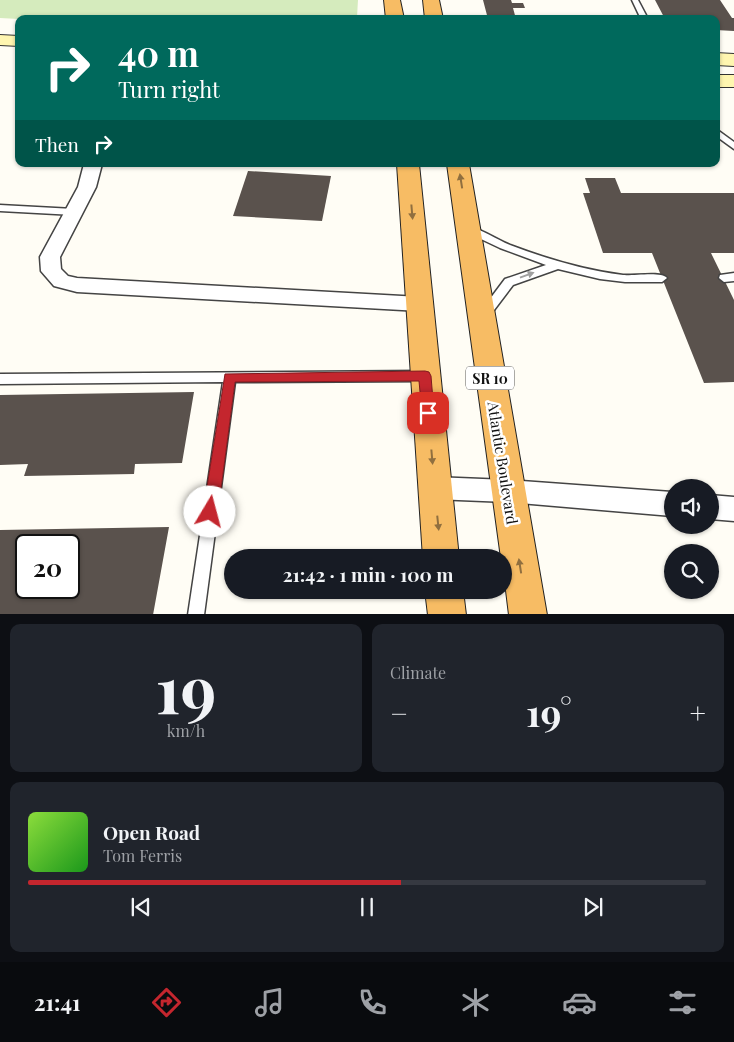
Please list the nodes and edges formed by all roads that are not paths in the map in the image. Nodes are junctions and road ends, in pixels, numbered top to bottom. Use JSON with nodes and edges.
{"nodes":[{"id":1,"x":392,"y":0,"type":"edge"},
{"id":2,"x":431,"y":0,"type":"edge"},
{"id":3,"x":635,"y":0,"type":"edge"},
{"id":4,"x":394,"y":15,"type":"edge"},
{"id":5,"x":433,"y":15,"type":"edge"},
{"id":6,"x":643,"y":15,"type":"edge"},
{"id":7,"x":0,"y":26,"type":"edge"},
{"id":8,"x":15,"y":26,"type":"edge"},
{"id":9,"x":0,"y":40,"type":"edge"},
{"id":10,"x":15,"y":41,"type":"edge"},
{"id":11,"x":720,"y":59,"type":"edge"},
{"id":12,"x":734,"y":60,"type":"edge"},
{"id":13,"x":720,"y":80,"type":"edge"},
{"id":14,"x":734,"y":82,"type":"edge"},
{"id":15,"x":720,"y":135,"type":"edge"},
{"id":16,"x":734,"y":146,"type":"edge"},
{"id":17,"x":92,"y":167,"type":"edge"},
{"id":18,"x":408,"y":167,"type":"edge"},
{"id":19,"x":458,"y":167,"type":"edge"},
{"id":20,"x":0,"y":208,"type":"edge"},
{"id":21,"x":74,"y":212,"type":"junction"},
{"id":22,"x":468,"y":228,"type":"junction"},
{"id":23,"x":555,"y":266,"type":"junction"},
{"id":24,"x":662,"y":278,"type":"dead end"},
{"id":25,"x":420,"y":304,"type":"junction"},
{"id":26,"x":481,"y":319,"type":"junction"},
{"id":27,"x":425,"y":376,"type":"junction"},
{"id":28,"x":230,"y":377,"type":"junction"},
{"id":29,"x":0,"y":379,"type":"edge"},
{"id":30,"x":434,"y":488,"type":"junction"},
{"id":31,"x":507,"y":491,"type":"junction"},
{"id":32,"x":664,"y":503,"type":"edge"},
{"id":33,"x":719,"y":508,"type":"edge"},
{"id":34,"x":734,"y":509,"type":"edge"},
{"id":35,"x":440,"y":549,"type":"edge"},
{"id":36,"x":445,"y":599,"type":"edge"},
{"id":37,"x":196,"y":614,"type":"edge"},
{"id":38,"x":447,"y":614,"type":"edge"},
{"id":39,"x":528,"y":614,"type":"edge"}],
"edges":[{"from":1,"to":4,"type":"highway"},
{"from":2,"to":5,"type":"highway"},
{"from":3,"to":6,"type":"lane"},
{"from":7,"to":8,"type":"main road"},
{"from":9,"to":10,"type":"main road"},
{"from":11,"to":12,"type":"main road"},
{"from":13,"to":14,"type":"main road"},
{"from":15,"to":16,"type":"lane"},
{"from":17,"to":21,"type":"street"},
{"from":18,"to":25,"type":"highway","one_way":true},
{"from":22,"to":19,"type":"highway","name":"Atlantic Boulevard","number":"SR 10","one_way":true},
{"from":20,"to":21,"type":"lane"},
{"from":21,"to":25,"type":"street"},
{"from":22,"to":23,"type":"lane"},
{"from":22,"to":26,"type":"highway","name":"Atlantic Boulevard","number":"SR 10"},
{"from":23,"to":24,"type":"lane"},
{"from":26,"to":23,"type":"lane","one_way":true},
{"from":25,"to":27,"type":"highway"},
{"from":26,"to":31,"type":"highway","name":"Atlantic Boulevard","number":"SR 10"},
{"from":27,"to":28,"type":"lane"},
{"from":27,"to":30,"type":"highway","one_way":true},
{"from":28,"to":29,"type":"lane"},
{"from":28,"to":37,"type":"lane"},
{"from":30,"to":31,"type":"street"},
{"from":30,"to":35,"type":"highway","one_way":true},
{"from":31,"to":32,"type":"street"},
{"from":39,"to":31,"type":"highway","name":"Atlantic Boulevard","number":"SR 10","one_way":true},
{"from":33,"to":34,"type":"street"},
{"from":36,"to":38,"type":"highway"}]}
